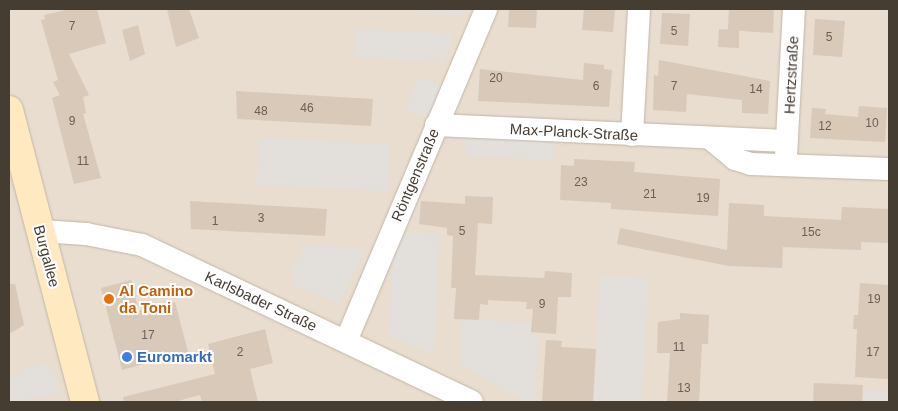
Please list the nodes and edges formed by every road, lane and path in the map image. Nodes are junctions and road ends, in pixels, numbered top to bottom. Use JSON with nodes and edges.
{"nodes":[{"id":1,"x":486,"y":9,"type":"edge"},
{"id":2,"x":639,"y":9,"type":"edge"},
{"id":3,"x":794,"y":9,"type":"edge"},
{"id":4,"x":9,"y":110,"type":"edge"},
{"id":5,"x":436,"y":125,"type":"junction"},
{"id":6,"x":632,"y":135,"type":"junction"},
{"id":7,"x":711,"y":139,"type":"junction"},
{"id":8,"x":787,"y":141,"type":"junction"},
{"id":9,"x":786,"y":165,"type":"junction"},
{"id":10,"x":889,"y":169,"type":"edge"},
{"id":11,"x":41,"y":231,"type":"junction"},
{"id":12,"x":346,"y":341,"type":"junction"},
{"id":13,"x":85,"y":402,"type":"edge"},
{"id":14,"x":472,"y":402,"type":"edge"}],
"edges":[{"from":1,"to":5,"type":"street","name":"Röntgenstraße"},
{"from":2,"to":6,"type":"street"},
{"from":3,"to":8,"type":"street","name":"Hertzstraße"},
{"from":4,"to":11,"type":"street","name":"Burgallee"},
{"from":5,"to":6,"type":"street","name":"Max-Planck-Straße"},
{"from":5,"to":12,"type":"street","name":"Röntgenstraße"},
{"from":6,"to":7,"type":"street","name":"Max-Planck-Straße"},
{"from":7,"to":8,"type":"street","name":"Max-Planck-Straße"},
{"from":7,"to":9,"type":"street"},
{"from":8,"to":9,"type":"street"},
{"from":9,"to":10,"type":"street"},
{"from":11,"to":12,"type":"street","name":"Karlsbader Straße"},
{"from":11,"to":13,"type":"street","name":"Burgallee"},
{"from":12,"to":14,"type":"street","name":"Karlsbader Straße"}]}
